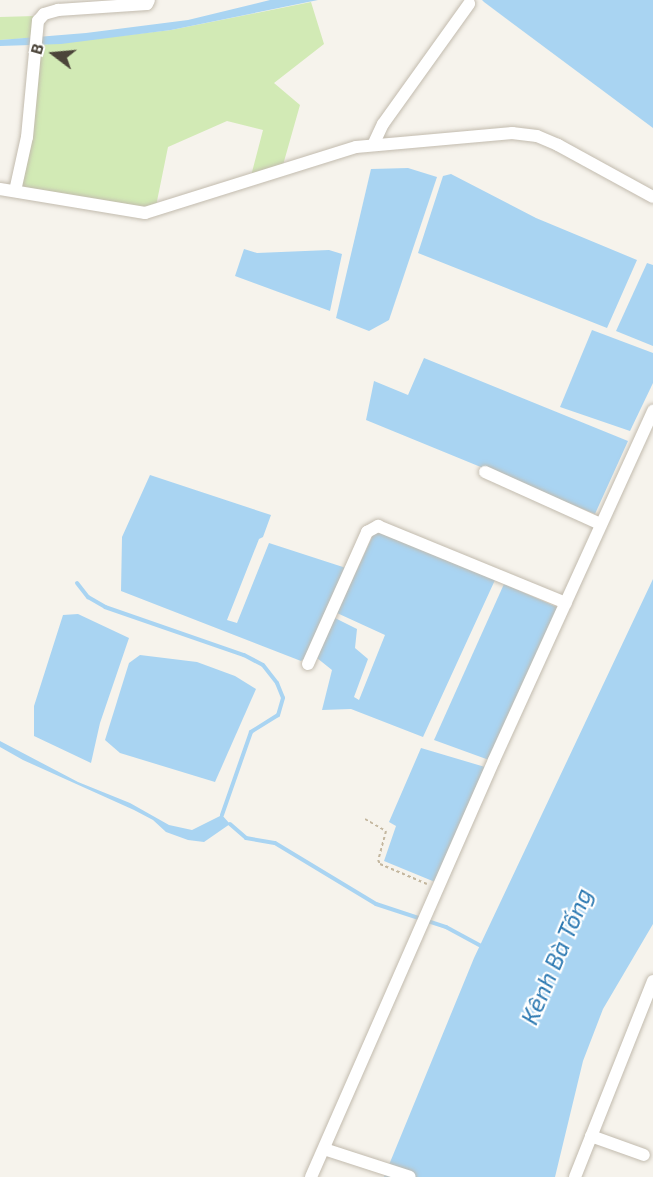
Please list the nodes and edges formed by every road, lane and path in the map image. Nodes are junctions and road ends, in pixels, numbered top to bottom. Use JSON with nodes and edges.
{"nodes":[{"id":1,"x":149,"y":0,"type":"edge"},
{"id":2,"x":469,"y":4,"type":"dead end"},
{"id":3,"x":374,"y":143,"type":"junction"},
{"id":4,"x":0,"y":189,"type":"edge"},
{"id":5,"x":15,"y":191,"type":"junction"},
{"id":6,"x":653,"y":197,"type":"edge"},
{"id":7,"x":653,"y":411,"type":"edge"},
{"id":8,"x":485,"y":472,"type":"dead end"},
{"id":9,"x":600,"y":524,"type":"junction"},
{"id":10,"x":566,"y":603,"type":"junction"},
{"id":11,"x":308,"y":664,"type":"dead end"},
{"id":12,"x":365,"y":819,"type":"dead end"},
{"id":13,"x":438,"y":889,"type":"junction"},
{"id":14,"x":653,"y":981,"type":"edge"},
{"id":15,"x":591,"y":1136,"type":"junction"},
{"id":16,"x":324,"y":1149,"type":"junction"},
{"id":17,"x":644,"y":1155,"type":"dead end"},
{"id":18,"x":311,"y":1177,"type":"edge"},
{"id":19,"x":410,"y":1177,"type":"edge"},
{"id":20,"x":575,"y":1177,"type":"edge"}],
"edges":[{"from":1,"to":5,"type":"street"},
{"from":2,"to":3,"type":"street"},
{"from":3,"to":5,"type":"street"},
{"from":3,"to":6,"type":"street"},
{"from":4,"to":5,"type":"street"},
{"from":7,"to":9,"type":"street"},
{"from":8,"to":9,"type":"street"},
{"from":9,"to":10,"type":"street"},
{"from":10,"to":11,"type":"street"},
{"from":10,"to":13,"type":"street"},
{"from":12,"to":13,"type":"path"},
{"from":13,"to":16,"type":"street"},
{"from":14,"to":15,"type":"street"},
{"from":15,"to":17,"type":"street"},
{"from":15,"to":20,"type":"street"},
{"from":16,"to":18,"type":"street"},
{"from":16,"to":19,"type":"street"}]}
